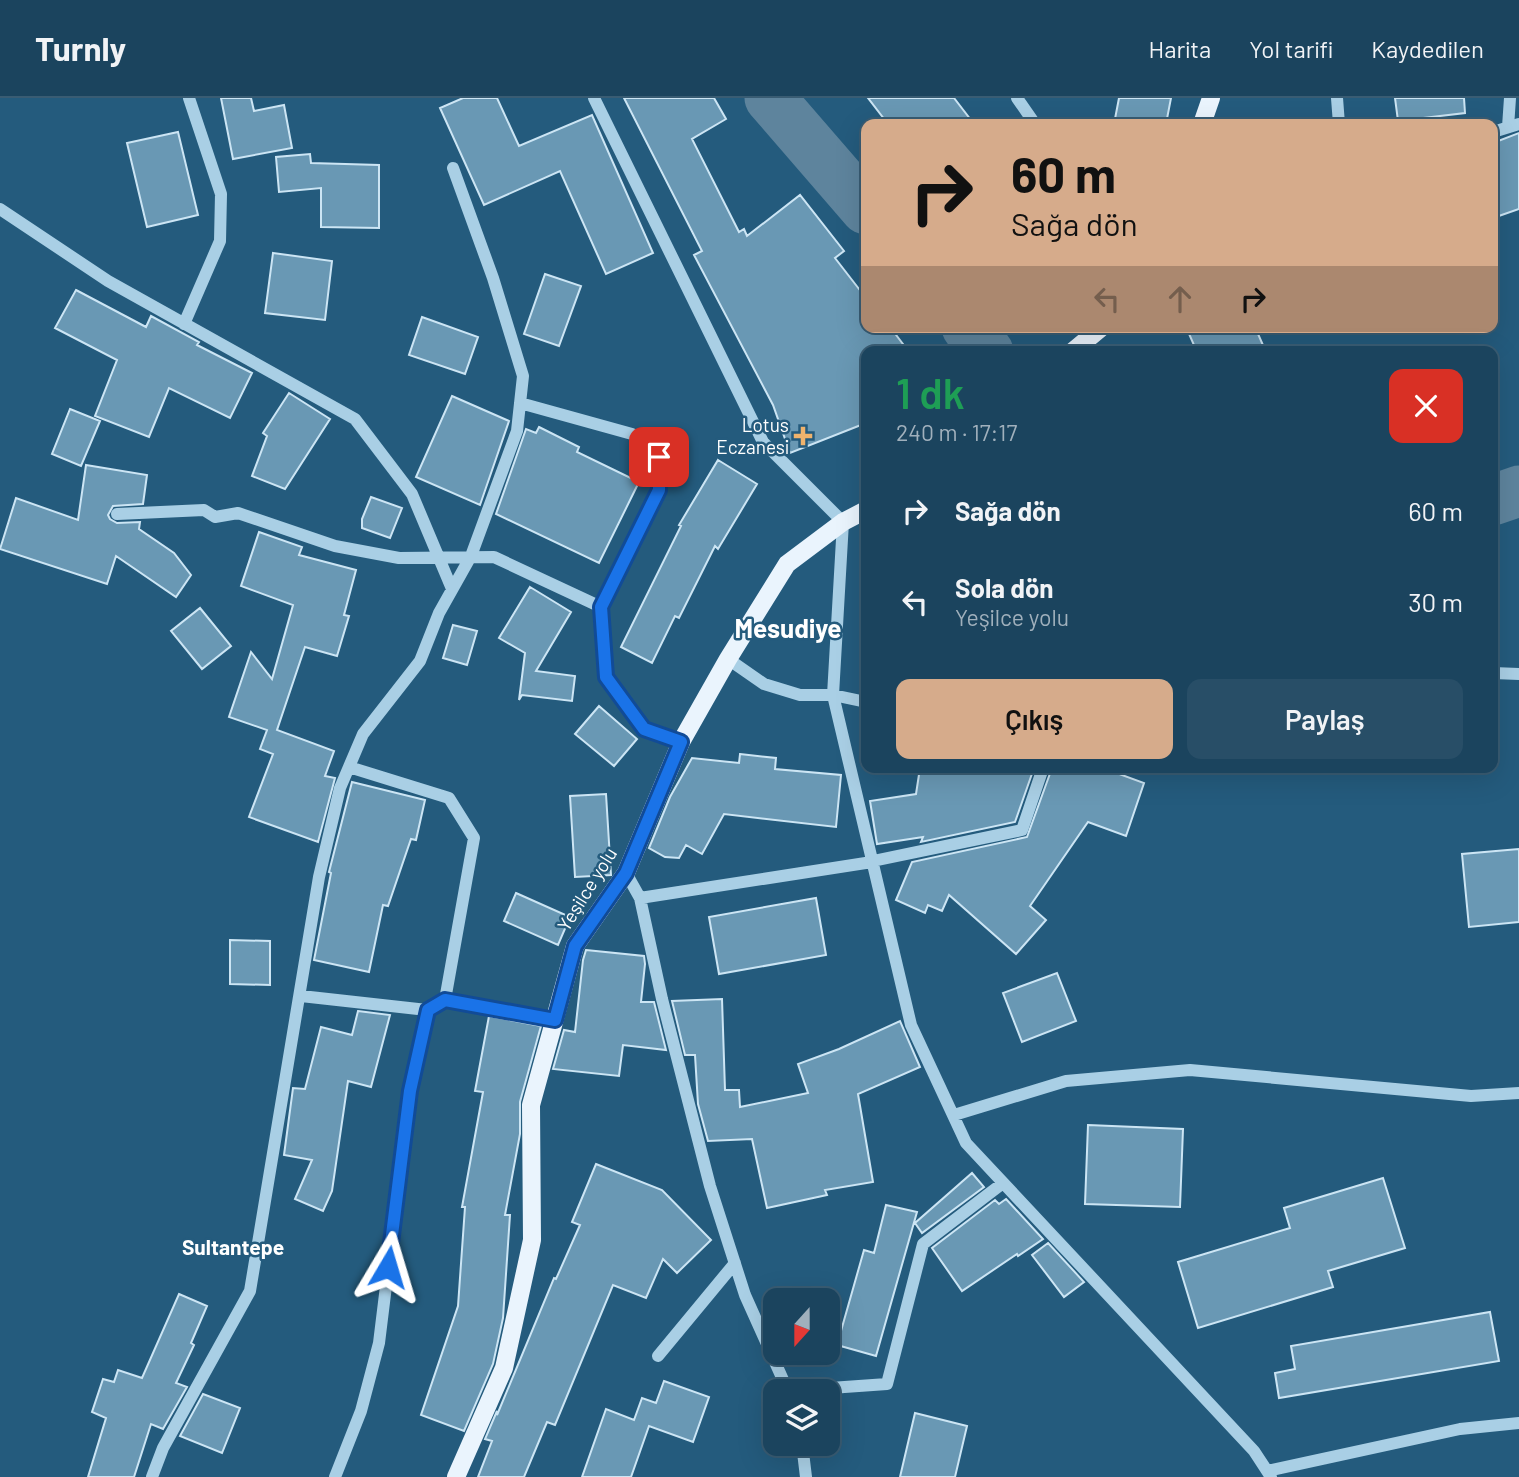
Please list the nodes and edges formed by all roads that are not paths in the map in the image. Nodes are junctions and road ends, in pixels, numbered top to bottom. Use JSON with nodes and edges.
{"nodes":[{"id":1,"x":188,"y":98,"type":"edge"},
{"id":2,"x":594,"y":98,"type":"edge"},
{"id":3,"x":1017,"y":98,"type":"edge"},
{"id":4,"x":1211,"y":98,"type":"edge"},
{"id":5,"x":1337,"y":98,"type":"edge"},
{"id":6,"x":1510,"y":98,"type":"edge"},
{"id":7,"x":1032,"y":119,"type":"edge"},
{"id":8,"x":1204,"y":119,"type":"edge"},
{"id":9,"x":1339,"y":119,"type":"edge"},
{"id":10,"x":1514,"y":126,"type":"edge"},
{"id":11,"x":453,"y":168,"type":"dead end"},
{"id":12,"x":0,"y":209,"type":"edge"},
{"id":13,"x":184,"y":324,"type":"junction"},
{"id":14,"x":1095,"y":333,"type":"edge"},
{"id":15,"x":1079,"y":346,"type":"edge"},
{"id":16,"x":520,"y":403,"type":"junction"},
{"id":17,"x":861,"y":513,"type":"edge"},
{"id":18,"x":117,"y":514,"type":"dead end"},
{"id":19,"x":843,"y":522,"type":"junction"},
{"id":20,"x":471,"y":556,"type":"junction"},
{"id":21,"x":439,"y":558,"type":"junction"},
{"id":22,"x":452,"y":589,"type":"junction"},
{"id":23,"x":601,"y":607,"type":"junction"},
{"id":24,"x":728,"y":659,"type":"junction"},
{"id":25,"x":1498,"y":673,"type":"edge"},
{"id":26,"x":1519,"y":674,"type":"edge"},
{"id":27,"x":834,"y":695,"type":"junction"},
{"id":28,"x":861,"y":701,"type":"edge"},
{"id":29,"x":681,"y":742,"type":"junction"},
{"id":30,"x":349,"y":767,"type":"junction"},
{"id":31,"x":1041,"y":773,"type":"edge"},
{"id":32,"x":873,"y":862,"type":"junction"},
{"id":33,"x":626,"y":873,"type":"junction"},
{"id":34,"x":640,"y":898,"type":"junction"},
{"id":35,"x":301,"y":996,"type":"junction"},
{"id":36,"x":445,"y":1000,"type":"junction"},
{"id":37,"x":428,"y":1010,"type":"junction"},
{"id":38,"x":555,"y":1020,"type":"junction"},
{"id":39,"x":1519,"y":1093,"type":"edge"},
{"id":40,"x":954,"y":1115,"type":"junction"},
{"id":41,"x":1003,"y":1182,"type":"junction"},
{"id":42,"x":735,"y":1263,"type":"junction"},
{"id":43,"x":658,"y":1356,"type":"dead end"},
{"id":44,"x":783,"y":1379,"type":"edge"},
{"id":45,"x":840,"y":1387,"type":"edge"},
{"id":46,"x":1519,"y":1423,"type":"edge"},
{"id":47,"x":804,"y":1456,"type":"edge"},
{"id":48,"x":1269,"y":1474,"type":"edge"},
{"id":49,"x":152,"y":1477,"type":"edge"},
{"id":50,"x":335,"y":1477,"type":"edge"},
{"id":51,"x":456,"y":1477,"type":"edge"},
{"id":52,"x":806,"y":1477,"type":"edge"}],
"edges":[{"from":1,"to":13,"type":"street"},
{"from":2,"to":19,"type":"street"},
{"from":3,"to":7,"type":"street"},
{"from":4,"to":8,"type":"main road"},
{"from":5,"to":9,"type":"street"},
{"from":6,"to":10,"type":"street"},
{"from":11,"to":16,"type":"street"},
{"from":12,"to":13,"type":"street"},
{"from":13,"to":21,"type":"street"},
{"from":14,"to":15,"type":"main road"},
{"from":16,"to":20,"type":"street"},
{"from":16,"to":23,"type":"street"},
{"from":17,"to":19,"type":"main road","name":"Yeşilce yolu"},
{"from":18,"to":21,"type":"street"},
{"from":19,"to":24,"type":"main road","name":"Yeşilce yolu"},
{"from":19,"to":27,"type":"street"},
{"from":20,"to":21,"type":"street"},
{"from":20,"to":22,"type":"street"},
{"from":20,"to":23,"type":"street"},
{"from":21,"to":22,"type":"street"},
{"from":22,"to":30,"type":"street"},
{"from":23,"to":29,"type":"street"},
{"from":24,"to":27,"type":"street"},
{"from":24,"to":29,"type":"main road","name":"Yeşilce yolu"},
{"from":25,"to":26,"type":"street"},
{"from":27,"to":28,"type":"street"},
{"from":27,"to":32,"type":"street"},
{"from":29,"to":33,"type":"main road","name":"Yeşilce yolu"},
{"from":30,"to":35,"type":"street"},
{"from":30,"to":36,"type":"street"},
{"from":31,"to":32,"type":"street"},
{"from":32,"to":34,"type":"street"},
{"from":32,"to":40,"type":"street"},
{"from":33,"to":34,"type":"street"},
{"from":33,"to":38,"type":"main road","name":"Yeşilce yolu"},
{"from":34,"to":42,"type":"street"},
{"from":35,"to":37,"type":"street"},
{"from":35,"to":49,"type":"street"},
{"from":36,"to":37,"type":"street"},
{"from":36,"to":38,"type":"street"},
{"from":37,"to":50,"type":"street"},
{"from":38,"to":51,"type":"main road","name":"Yeşilce yolu"},
{"from":39,"to":40,"type":"street"},
{"from":40,"to":41,"type":"street"},
{"from":41,"to":45,"type":"street"},
{"from":41,"to":48,"type":"street"},
{"from":42,"to":43,"type":"street"},
{"from":42,"to":44,"type":"street"},
{"from":46,"to":48,"type":"street"},
{"from":47,"to":52,"type":"street"}]}
